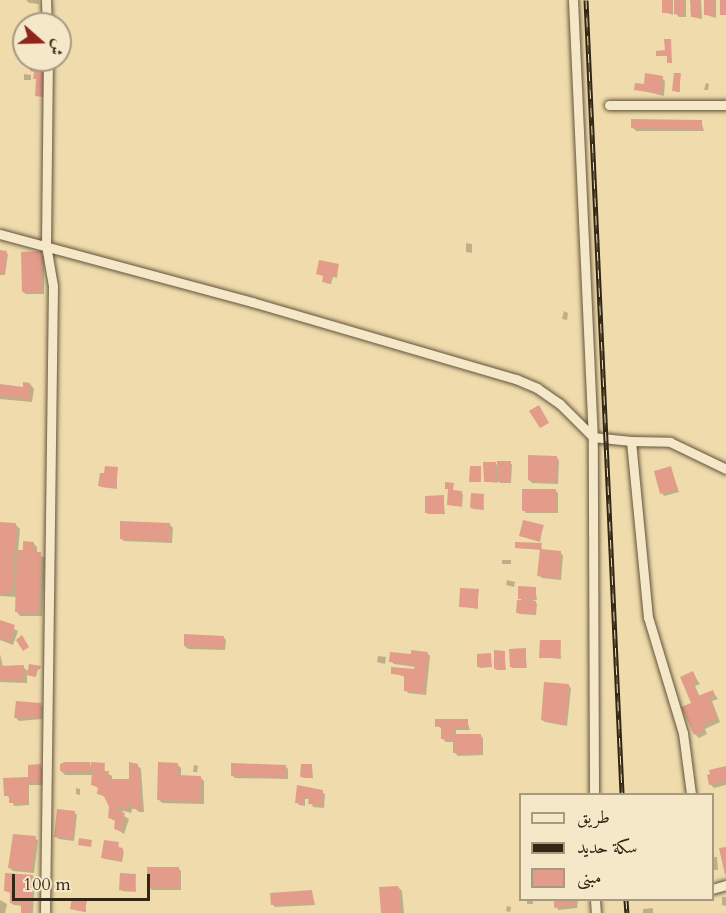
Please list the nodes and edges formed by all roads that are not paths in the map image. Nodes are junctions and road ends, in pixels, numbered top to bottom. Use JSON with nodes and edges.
{"nodes":[{"id":1,"x":573,"y":0,"type":"edge"},
{"id":2,"x":48,"y":72,"type":"edge"},
{"id":3,"x":609,"y":105,"type":"dead end"},
{"id":4,"x":726,"y":105,"type":"edge"},
{"id":5,"x":0,"y":234,"type":"edge"},
{"id":6,"x":46,"y":245,"type":"junction"},
{"id":7,"x":593,"y":437,"type":"junction"},
{"id":8,"x":630,"y":441,"type":"junction"},
{"id":9,"x":726,"y":469,"type":"edge"},
{"id":10,"x":594,"y":793,"type":"edge"},
{"id":11,"x":691,"y":793,"type":"edge"},
{"id":12,"x":45,"y":913,"type":"edge"}],
"edges":[{"from":1,"to":7,"type":"street"},
{"from":2,"to":6,"type":"street"},
{"from":3,"to":4,"type":"street"},
{"from":5,"to":6,"type":"street"},
{"from":6,"to":7,"type":"street"},
{"from":6,"to":12,"type":"street"},
{"from":7,"to":8,"type":"street"},
{"from":7,"to":10,"type":"street"},
{"from":8,"to":9,"type":"street"},
{"from":8,"to":11,"type":"street"}]}
